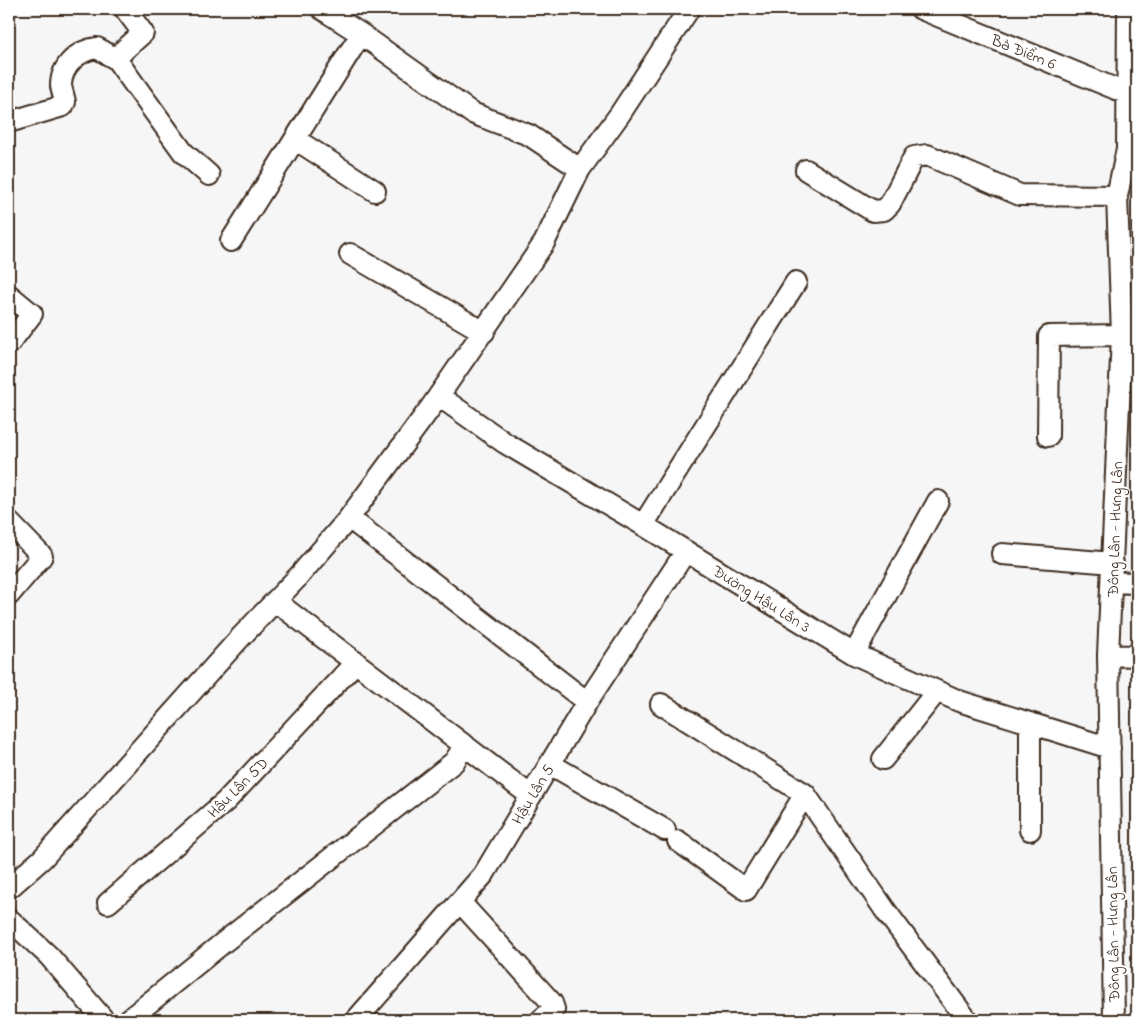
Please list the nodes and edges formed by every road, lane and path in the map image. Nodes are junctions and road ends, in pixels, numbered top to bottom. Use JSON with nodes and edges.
{"nodes":[{"id":1,"x":124,"y":9,"type":"edge"},
{"id":2,"x":322,"y":9,"type":"edge"},
{"id":3,"x":689,"y":9,"type":"edge"},
{"id":4,"x":921,"y":9,"type":"edge"},
{"id":5,"x":1128,"y":9,"type":"edge"},
{"id":6,"x":949,"y":14,"type":"edge"},
{"id":7,"x":361,"y":34,"type":"junction"},
{"id":8,"x":116,"y":59,"type":"junction"},
{"id":9,"x":1128,"y":94,"type":"junction"},
{"id":10,"x":9,"y":122,"type":"edge"},
{"id":11,"x":296,"y":139,"type":"junction"},
{"id":12,"x":1132,"y":149,"type":"edge"},
{"id":13,"x":580,"y":169,"type":"junction"},
{"id":14,"x":806,"y":170,"type":"dead end"},
{"id":15,"x":209,"y":175,"type":"dead end"},
{"id":16,"x":375,"y":191,"type":"dead end"},
{"id":17,"x":1117,"y":196,"type":"junction"},
{"id":18,"x":231,"y":241,"type":"dead end"},
{"id":19,"x":350,"y":254,"type":"dead end"},
{"id":20,"x":1129,"y":278,"type":"edge"},
{"id":21,"x":796,"y":282,"type":"dead end"},
{"id":22,"x":9,"y":295,"type":"edge"},
{"id":23,"x":484,"y":332,"type":"junction"},
{"id":24,"x":1122,"y":335,"type":"junction"},
{"id":25,"x":9,"y":344,"type":"edge"},
{"id":26,"x":439,"y":396,"type":"junction"},
{"id":27,"x":1048,"y":436,"type":"dead end"},
{"id":28,"x":938,"y":501,"type":"dead end"},
{"id":29,"x":349,"y":518,"type":"junction"},
{"id":30,"x":9,"y":522,"type":"edge"},
{"id":31,"x":643,"y":525,"type":"junction"},
{"id":32,"x":686,"y":551,"type":"junction"},
{"id":33,"x":1002,"y":554,"type":"dead end"},
{"id":34,"x":1113,"y":572,"type":"junction"},
{"id":35,"x":1137,"y":583,"type":"edge"},
{"id":36,"x":9,"y":595,"type":"edge"},
{"id":37,"x":275,"y":601,"type":"junction"},
{"id":38,"x":854,"y":654,"type":"junction"},
{"id":39,"x":1108,"y":656,"type":"junction"},
{"id":40,"x":1137,"y":656,"type":"edge"},
{"id":41,"x":356,"y":662,"type":"junction"},
{"id":42,"x":936,"y":691,"type":"junction"},
{"id":43,"x":587,"y":702,"type":"junction"},
{"id":44,"x":660,"y":704,"type":"dead end"},
{"id":45,"x":1030,"y":723,"type":"junction"},
{"id":46,"x":465,"y":745,"type":"junction"},
{"id":47,"x":1110,"y":748,"type":"junction"},
{"id":48,"x":883,"y":759,"type":"dead end"},
{"id":49,"x":550,"y":764,"type":"junction"},
{"id":50,"x":805,"y":794,"type":"junction"},
{"id":51,"x":532,"y":796,"type":"junction"},
{"id":52,"x":1030,"y":830,"type":"dead end"},
{"id":53,"x":9,"y":888,"type":"edge"},
{"id":54,"x":460,"y":902,"type":"junction"},
{"id":55,"x":108,"y":903,"type":"dead end"},
{"id":56,"x":9,"y":919,"type":"edge"},
{"id":57,"x":104,"y":1020,"type":"edge"},
{"id":58,"x":128,"y":1020,"type":"edge"},
{"id":59,"x":356,"y":1020,"type":"edge"},
{"id":60,"x":541,"y":1020,"type":"edge"},
{"id":61,"x":967,"y":1020,"type":"edge"},
{"id":62,"x":1114,"y":1020,"type":"edge"}],
"edges":[{"from":1,"to":8,"type":"street"},
{"from":2,"to":7,"type":"street"},
{"from":3,"to":13,"type":"street"},
{"from":4,"to":6,"type":"street","name":"Bà Điểm 6"},
{"from":5,"to":9,"type":"street","name":"Đông Lân - Hưng Lân"},
{"from":6,"to":9,"type":"street","name":"Bà Điểm 6"},
{"from":7,"to":11,"type":"street"},
{"from":7,"to":13,"type":"street"},
{"from":8,"to":10,"type":"street"},
{"from":8,"to":15,"type":"street"},
{"from":9,"to":12,"type":"street","name":"Đông Lân - Hưng Lân"},
{"from":11,"to":16,"type":"street"},
{"from":11,"to":18,"type":"street"},
{"from":12,"to":17,"type":"street","name":"Đông Lân - Hưng Lân"},
{"from":13,"to":23,"type":"street"},
{"from":14,"to":17,"type":"street"},
{"from":17,"to":20,"type":"street","name":"Đông Lân - Hưng Lân"},
{"from":19,"to":23,"type":"street"},
{"from":20,"to":24,"type":"street","name":"Đông Lân - Hưng Lân"},
{"from":21,"to":31,"type":"street"},
{"from":22,"to":25,"type":"street"},
{"from":23,"to":26,"type":"street"},
{"from":24,"to":27,"type":"street"},
{"from":24,"to":34,"type":"street","name":"Đông Lân - Hưng Lân"},
{"from":26,"to":29,"type":"street"},
{"from":26,"to":31,"type":"street","name":"Đường Hậu Lân 3"},
{"from":28,"to":38,"type":"street"},
{"from":29,"to":37,"type":"street"},
{"from":29,"to":43,"type":"street"},
{"from":30,"to":36,"type":"street"},
{"from":31,"to":32,"type":"street","name":"Đường Hậu Lân 3"},
{"from":32,"to":38,"type":"street","name":"Đường Hậu Lân 3"},
{"from":32,"to":43,"type":"street","name":"Hậu Lân 5"},
{"from":33,"to":34,"type":"street"},
{"from":34,"to":35,"type":"street"},
{"from":34,"to":39,"type":"street","name":"Đông Lân - Hưng Lân"},
{"from":37,"to":41,"type":"street"},
{"from":37,"to":53,"type":"street"},
{"from":38,"to":42,"type":"street","name":"Đường Hậu Lân 3"},
{"from":39,"to":40,"type":"street"},
{"from":39,"to":47,"type":"street","name":"Đông Lân - Hưng Lân"},
{"from":41,"to":46,"type":"street"},
{"from":41,"to":55,"type":"street","name":"Hậu Lân 5D"},
{"from":42,"to":45,"type":"street","name":"Đường Hậu Lân 3"},
{"from":42,"to":48,"type":"street"},
{"from":43,"to":49,"type":"street","name":"Hậu Lân 5"},
{"from":44,"to":50,"type":"street"},
{"from":45,"to":47,"type":"street","name":"Đường Hậu Lân 3"},
{"from":45,"to":52,"type":"street"},
{"from":46,"to":51,"type":"street"},
{"from":46,"to":58,"type":"street"},
{"from":47,"to":62,"type":"street","name":"Đông Lân - Hưng Lân"},
{"from":49,"to":50,"type":"street"},
{"from":49,"to":51,"type":"street","name":"Hậu Lân 5"},
{"from":50,"to":61,"type":"street"},
{"from":51,"to":54,"type":"street","name":"Hậu Lân 5"},
{"from":54,"to":59,"type":"street","name":"Hậu Lân 5"},
{"from":54,"to":60,"type":"street"},
{"from":56,"to":57,"type":"street"}]}
